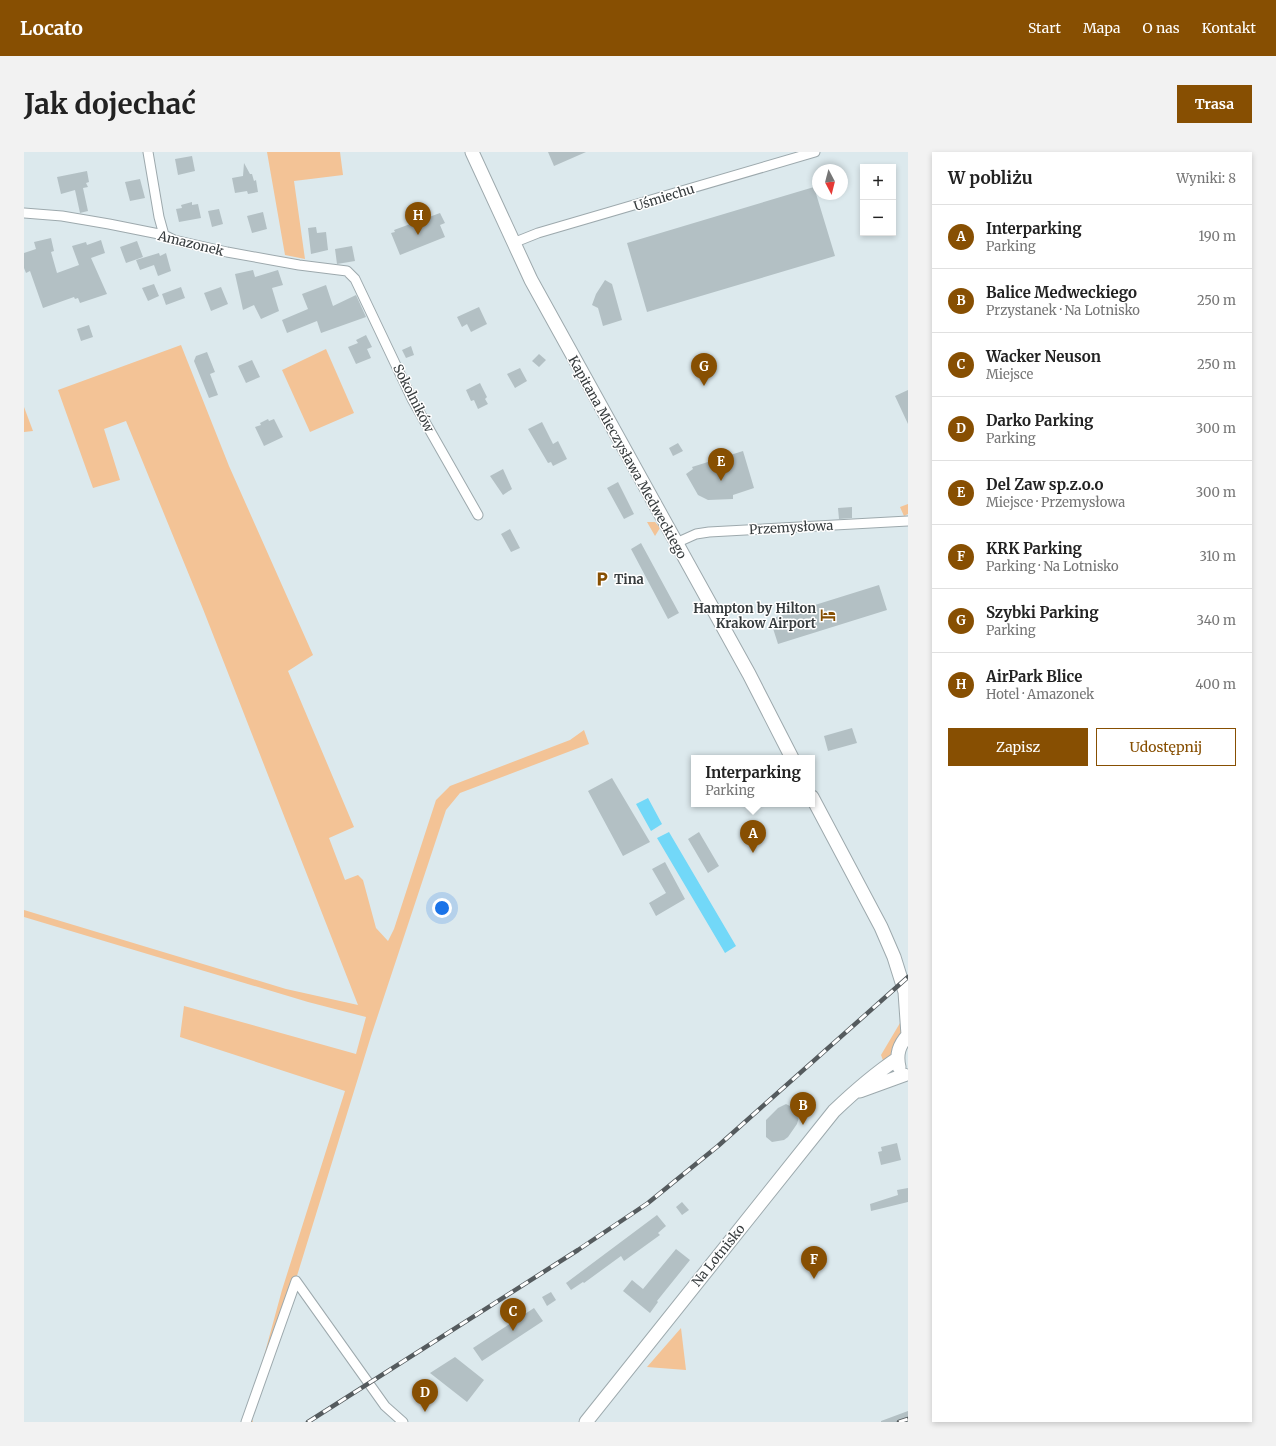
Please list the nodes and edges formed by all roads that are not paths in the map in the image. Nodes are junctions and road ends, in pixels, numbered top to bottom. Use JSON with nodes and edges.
{"nodes":[{"id":1,"x":148,"y":152,"type":"edge"},
{"id":2,"x":472,"y":152,"type":"edge"},
{"id":3,"x":815,"y":152,"type":"edge"},
{"id":4,"x":24,"y":213,"type":"edge"},
{"id":5,"x":164,"y":235,"type":"junction"},
{"id":6,"x":513,"y":243,"type":"junction"},
{"id":7,"x":355,"y":279,"type":"joint"},
{"id":8,"x":478,"y":514,"type":"dead end"},
{"id":9,"x":908,"y":520,"type":"edge"},
{"id":10,"x":676,"y":543,"type":"junction"},
{"id":11,"x":790,"y":755,"type":"edge"},
{"id":12,"x":815,"y":802,"type":"edge"},
{"id":13,"x":906,"y":994,"type":"edge"},
{"id":14,"x":908,"y":1035,"type":"edge"},
{"id":15,"x":897,"y":1059,"type":"junction"},
{"id":16,"x":906,"y":1076,"type":"edge"},
{"id":17,"x":855,"y":1093,"type":"junction"},
{"id":18,"x":246,"y":1422,"type":"edge"},
{"id":19,"x":403,"y":1422,"type":"edge"},
{"id":20,"x":586,"y":1422,"type":"edge"}],
"edges":[{"from":1,"to":5,"type":"street"},
{"from":2,"to":6,"type":"main road","name":"Kapitana Mieczysława Medweckiego"},
{"from":3,"to":6,"type":"street","name":"Uśmiechu"},
{"from":4,"to":5,"type":"street","name":"Amazonek"},
{"from":5,"to":7,"type":"street","name":"Amazonek"},
{"from":6,"to":10,"type":"main road","name":"Kapitana Mieczysława Medweckiego"},
{"from":7,"to":8,"type":"street","name":"Sokolników"},
{"from":9,"to":10,"type":"street","name":"Przemysłowa"},
{"from":10,"to":11,"type":"main road","name":"Kapitana Mieczysława Medweckiego"},
{"from":12,"to":13,"type":"main road"},
{"from":13,"to":14,"type":"main road"},
{"from":14,"to":15,"type":"main road"},
{"from":15,"to":16,"type":"main road"},
{"from":15,"to":17,"type":"main road","name":"Na Lotnisko"},
{"from":16,"to":17,"type":"main road","name":"Na Lotnisko"},
{"from":17,"to":20,"type":"main road","name":"Na Lotnisko"},
{"from":18,"to":19,"type":"street"}]}
